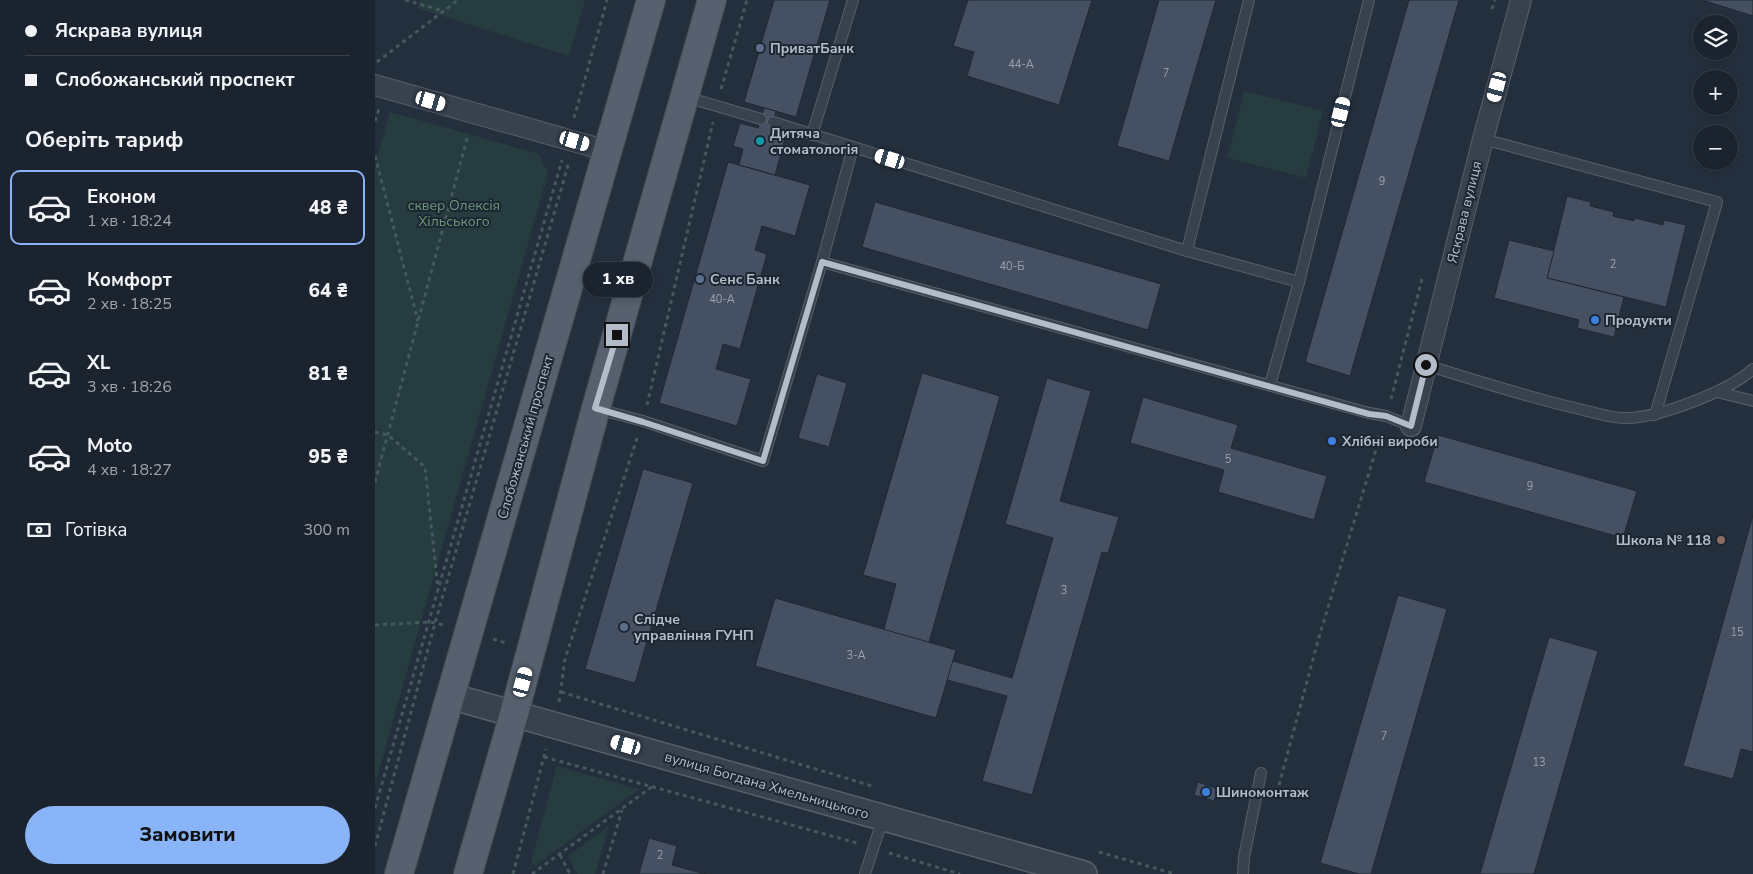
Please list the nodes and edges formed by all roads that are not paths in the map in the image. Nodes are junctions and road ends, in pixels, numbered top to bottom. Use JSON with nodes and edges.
{"nodes":[{"id":1,"x":651,"y":0,"type":"edge"},
{"id":2,"x":712,"y":0,"type":"edge"},
{"id":3,"x":853,"y":0,"type":"edge"},
{"id":4,"x":1249,"y":0,"type":"edge"},
{"id":5,"x":1369,"y":0,"type":"edge"},
{"id":6,"x":1521,"y":0,"type":"edge"},
{"id":7,"x":375,"y":84,"type":"edge"},
{"id":8,"x":685,"y":97,"type":"junction"},
{"id":9,"x":761,"y":119,"type":"dead end"},
{"id":10,"x":773,"y":122,"type":"dead end"},
{"id":11,"x":813,"y":135,"type":"junction"},
{"id":12,"x":1483,"y":139,"type":"junction"},
{"id":13,"x":853,"y":147,"type":"junction"},
{"id":14,"x":608,"y":151,"type":"junction"},
{"id":15,"x":1187,"y":251,"type":"junction"},
{"id":16,"x":822,"y":262,"type":"junction"},
{"id":17,"x":1299,"y":282,"type":"junction"},
{"id":18,"x":1426,"y":365,"type":"junction"},
{"id":19,"x":1753,"y":369,"type":"edge"},
{"id":20,"x":1270,"y":385,"type":"junction"},
{"id":21,"x":1717,"y":392,"type":"junction"},
{"id":22,"x":1753,"y":401,"type":"edge"},
{"id":23,"x":595,"y":408,"type":"junction"},
{"id":24,"x":1655,"y":415,"type":"junction"},
{"id":25,"x":1411,"y":426,"type":"joint"},
{"id":26,"x":450,"y":696,"type":"junction"},
{"id":27,"x":514,"y":714,"type":"junction"},
{"id":28,"x":1261,"y":773,"type":"dead end"},
{"id":29,"x":883,"y":817,"type":"junction"},
{"id":30,"x":399,"y":874,"type":"edge"},
{"id":31,"x":467,"y":874,"type":"edge"},
{"id":32,"x":865,"y":874,"type":"edge"},
{"id":33,"x":1084,"y":874,"type":"edge"},
{"id":34,"x":1243,"y":874,"type":"edge"}],
"edges":[{"from":1,"to":14,"type":"main road","name":"Слобожанський проспект"},
{"from":2,"to":8,"type":"main road"},
{"from":3,"to":11,"type":"lane"},
{"from":4,"to":15,"type":"lane"},
{"from":5,"to":17,"type":"lane"},
{"from":6,"to":12,"type":"street","name":"Яскрава вулиця"},
{"from":7,"to":14,"type":"street"},
{"from":8,"to":9,"type":"lane"},
{"from":8,"to":23,"type":"main road"},
{"from":10,"to":11,"type":"lane"},
{"from":11,"to":13,"type":"lane"},
{"from":12,"to":18,"type":"street","name":"Яскрава вулиця"},
{"from":12,"to":24,"type":"lane"},
{"from":13,"to":15,"type":"lane"},
{"from":13,"to":16,"type":"lane"},
{"from":14,"to":26,"type":"main road","name":"Слобожанський проспект"},
{"from":15,"to":17,"type":"lane"},
{"from":16,"to":20,"type":"lane"},
{"from":16,"to":23,"type":"lane"},
{"from":17,"to":20,"type":"lane"},
{"from":18,"to":24,"type":"lane"},
{"from":18,"to":25,"type":"street","name":"Яскрава вулиця"},
{"from":19,"to":21,"type":"lane"},
{"from":20,"to":25,"type":"lane"},
{"from":21,"to":22,"type":"lane"},
{"from":21,"to":24,"type":"lane"},
{"from":23,"to":27,"type":"main road"},
{"from":26,"to":27,"type":"street","name":"вулиця Богдана Хмельницького"},
{"from":26,"to":30,"type":"main road","name":"Слобожанський проспект"},
{"from":27,"to":29,"type":"street","name":"вулиця Богдана Хмельницького"},
{"from":27,"to":31,"type":"main road"},
{"from":28,"to":34,"type":"lane"},
{"from":29,"to":32,"type":"lane"},
{"from":29,"to":33,"type":"street","name":"вулиця Богдана Хмельницького"}]}
